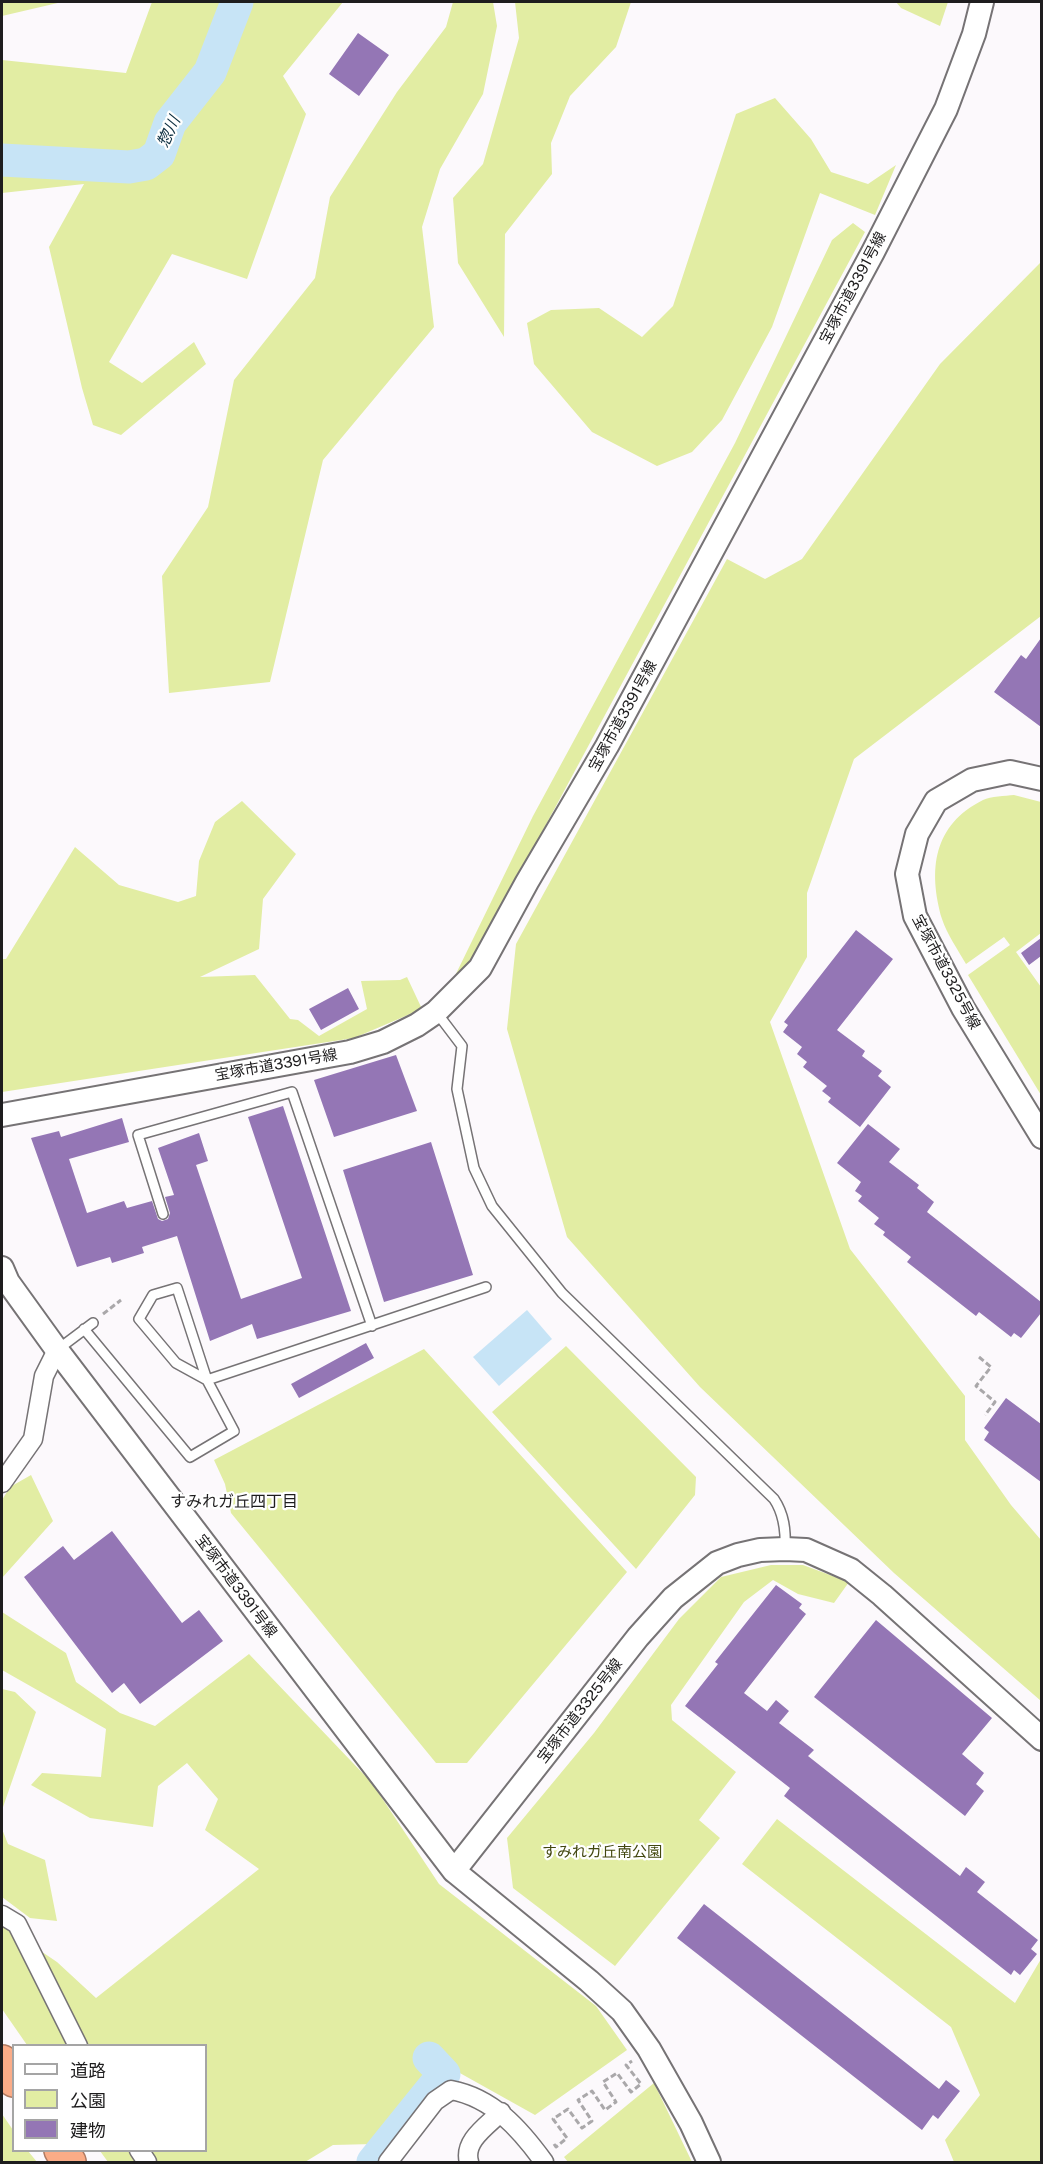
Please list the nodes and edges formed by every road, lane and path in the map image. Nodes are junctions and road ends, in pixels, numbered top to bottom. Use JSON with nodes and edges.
{"nodes":[{"id":1,"x":982,"y":2,"type":"edge"},
{"id":2,"x":1041,"y":780,"type":"edge"},
{"id":3,"x":436,"y":1012,"type":"junction"},
{"id":4,"x":2,"y":1115,"type":"edge"},
{"id":5,"x":1041,"y":1137,"type":"edge"},
{"id":6,"x":164,"y":1214,"type":"dead end"},
{"id":7,"x":2,"y":1268,"type":"edge"},
{"id":8,"x":486,"y":1287,"type":"dead end"},
{"id":9,"x":121,"y":1300,"type":"dead end"},
{"id":10,"x":88,"y":1326,"type":"junction"},
{"id":11,"x":372,"y":1326,"type":"junction"},
{"id":12,"x":57,"y":1350,"type":"junction"},
{"id":13,"x":979,"y":1357,"type":"dead end"},
{"id":14,"x":207,"y":1380,"type":"junction"},
{"id":15,"x":985,"y":1415,"type":"dead end"},
{"id":16,"x":2,"y":1483,"type":"edge"},
{"id":17,"x":785,"y":1549,"type":"junction"},
{"id":18,"x":1041,"y":1739,"type":"edge"},
{"id":19,"x":454,"y":1871,"type":"junction"},
{"id":20,"x":2,"y":1914,"type":"edge"},
{"id":21,"x":77,"y":2044,"type":"edge"},
{"id":22,"x":2,"y":2062,"type":"edge"},
{"id":23,"x":627,"y":2065,"type":"dead end"},
{"id":24,"x":12,"y":2077,"type":"edge"},
{"id":25,"x":501,"y":2112,"type":"junction"},
{"id":26,"x":549,"y":2137,"type":"dead end"},
{"id":27,"x":388,"y":2163,"type":"edge"},
{"id":28,"x":469,"y":2163,"type":"edge"},
{"id":29,"x":544,"y":2163,"type":"edge"},
{"id":30,"x":709,"y":2163,"type":"edge"}],
"edges":[{"from":1,"to":3,"type":"street","name":"宝塚市道3391号線"},
{"from":2,"to":5,"type":"street","name":"宝塚市道3325号線"},
{"from":3,"to":4,"type":"street","name":"宝塚市道3391号線"},
{"from":3,"to":17,"type":"lane"},
{"from":6,"to":11,"type":"lane"},
{"from":7,"to":12,"type":"street","name":"宝塚市道3391号線"},
{"from":8,"to":11,"type":"lane"},
{"from":9,"to":10,"type":"path"},
{"from":10,"to":12,"type":"lane"},
{"from":10,"to":14,"type":"lane"},
{"from":11,"to":14,"type":"lane"},
{"from":12,"to":16,"type":"street"},
{"from":12,"to":19,"type":"street","name":"宝塚市道3391号線"},
{"from":13,"to":15,"type":"path"},
{"from":14,"to":14,"type":"lane"},
{"from":17,"to":18,"type":"street","name":"宝塚市道3325号線"},
{"from":17,"to":19,"type":"street","name":"宝塚市道3325号線"},
{"from":19,"to":30,"type":"street"},
{"from":20,"to":21,"type":"street"},
{"from":22,"to":24,"type":"highway"},
{"from":23,"to":26,"type":"path"},
{"from":25,"to":27,"type":"street"},
{"from":25,"to":28,"type":"street"},
{"from":25,"to":29,"type":"street"}]}
